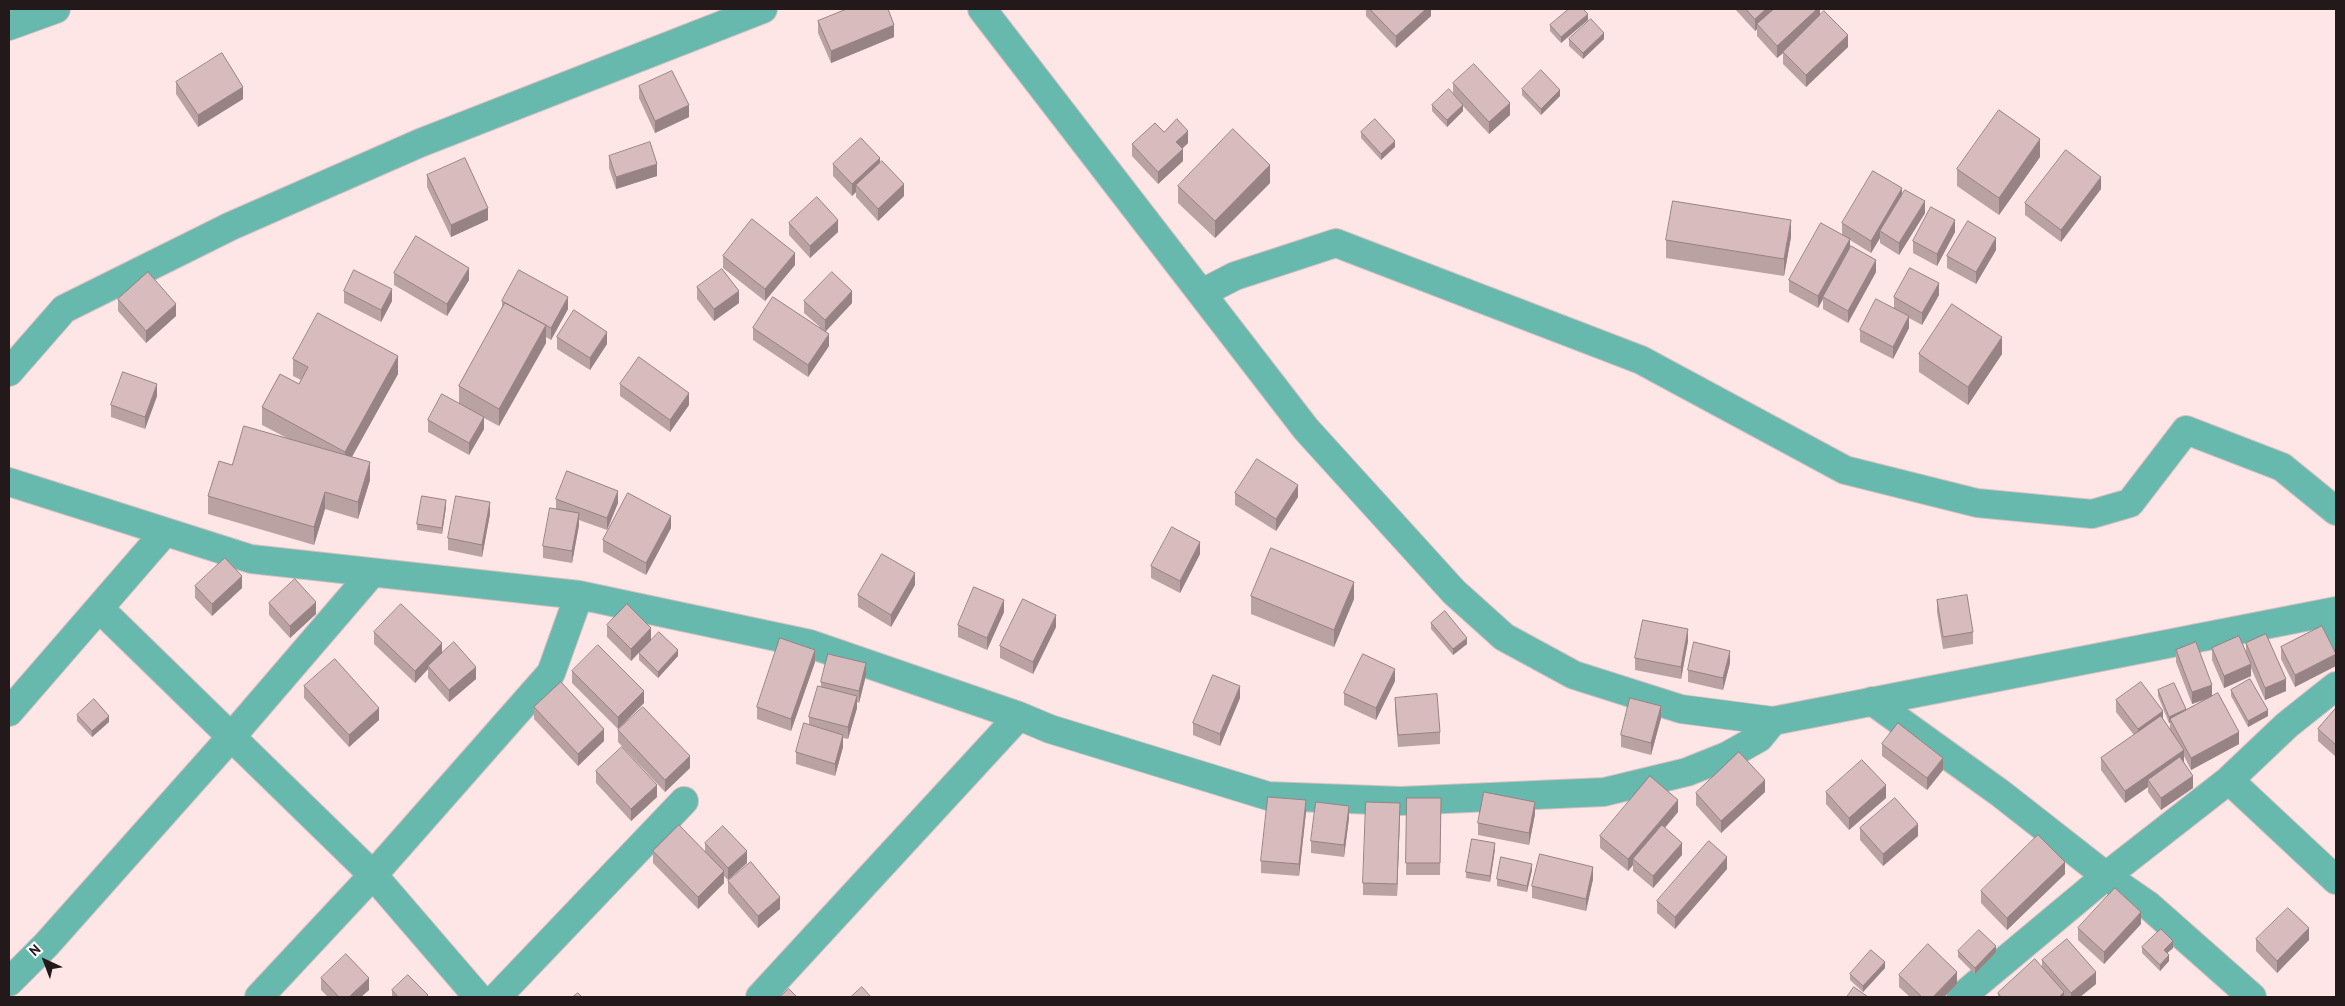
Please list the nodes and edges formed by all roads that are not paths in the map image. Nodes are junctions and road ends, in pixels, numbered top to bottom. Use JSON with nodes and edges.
{"nodes":[{"id":1,"x":56,"y":9,"type":"edge"},
{"id":2,"x":762,"y":9,"type":"edge"},
{"id":3,"x":982,"y":9,"type":"edge"},
{"id":4,"x":9,"y":26,"type":"edge"},
{"id":5,"x":1202,"y":294,"type":"junction"},
{"id":6,"x":9,"y":372,"type":"edge"},
{"id":7,"x":9,"y":482,"type":"edge"},
{"id":8,"x":2336,"y":511,"type":"edge"},
{"id":9,"x":165,"y":532,"type":"junction"},
{"id":10,"x":372,"y":572,"type":"junction"},
{"id":11,"x":578,"y":596,"type":"junction"},
{"id":12,"x":100,"y":609,"type":"junction"},
{"id":13,"x":2331,"y":612,"type":"edge"},
{"id":14,"x":2336,"y":640,"type":"edge"},
{"id":15,"x":2336,"y":686,"type":"edge"},
{"id":16,"x":1872,"y":701,"type":"junction"},
{"id":17,"x":9,"y":712,"type":"edge"},
{"id":18,"x":1019,"y":716,"type":"junction"},
{"id":19,"x":1773,"y":721,"type":"junction"},
{"id":20,"x":232,"y":736,"type":"junction"},
{"id":21,"x":2229,"y":780,"type":"junction"},
{"id":22,"x":684,"y":801,"type":"dead end"},
{"id":23,"x":372,"y":875,"type":"junction"},
{"id":24,"x":2106,"y":876,"type":"junction"},
{"id":25,"x":2336,"y":880,"type":"edge"},
{"id":26,"x":9,"y":982,"type":"edge"},
{"id":27,"x":259,"y":997,"type":"edge"},
{"id":28,"x":478,"y":997,"type":"edge"},
{"id":29,"x":497,"y":997,"type":"edge"},
{"id":30,"x":760,"y":997,"type":"edge"},
{"id":31,"x":1961,"y":997,"type":"edge"},
{"id":32,"x":2252,"y":997,"type":"edge"}],
"edges":[{"from":1,"to":4,"type":"street"},
{"from":2,"to":6,"type":"street"},
{"from":3,"to":5,"type":"street"},
{"from":5,"to":8,"type":"street"},
{"from":5,"to":19,"type":"street"},
{"from":7,"to":9,"type":"street"},
{"from":9,"to":10,"type":"street"},
{"from":9,"to":12,"type":"street"},
{"from":10,"to":11,"type":"street"},
{"from":10,"to":20,"type":"street"},
{"from":11,"to":18,"type":"street"},
{"from":11,"to":23,"type":"street"},
{"from":12,"to":17,"type":"street"},
{"from":12,"to":20,"type":"street"},
{"from":13,"to":14,"type":"street"},
{"from":13,"to":16,"type":"street"},
{"from":15,"to":21,"type":"street"},
{"from":16,"to":19,"type":"street"},
{"from":16,"to":24,"type":"street"},
{"from":18,"to":19,"type":"street"},
{"from":18,"to":30,"type":"street"},
{"from":20,"to":23,"type":"street"},
{"from":20,"to":26,"type":"street"},
{"from":21,"to":24,"type":"street"},
{"from":21,"to":25,"type":"street"},
{"from":22,"to":29,"type":"street"},
{"from":23,"to":27,"type":"street"},
{"from":23,"to":28,"type":"street"},
{"from":24,"to":31,"type":"street"},
{"from":24,"to":32,"type":"street"}]}
